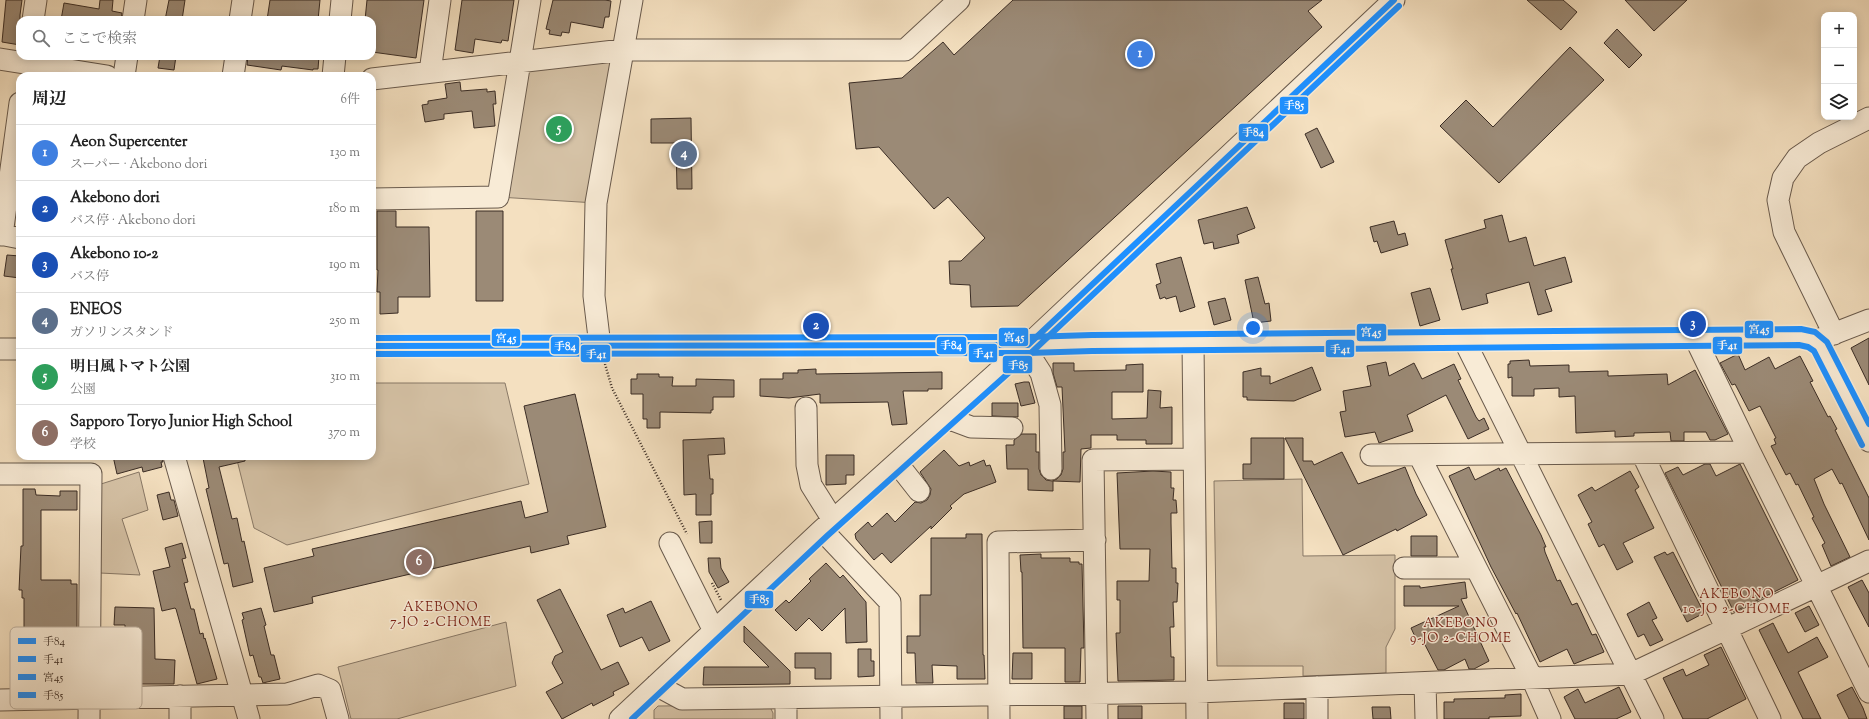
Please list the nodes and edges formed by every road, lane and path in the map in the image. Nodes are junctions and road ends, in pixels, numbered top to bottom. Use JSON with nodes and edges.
{"nodes":[{"id":1,"x":36,"y":0,"type":"edge"},
{"id":2,"x":136,"y":0,"type":"edge"},
{"id":3,"x":243,"y":0,"type":"edge"},
{"id":4,"x":342,"y":0,"type":"edge"},
{"id":5,"x":440,"y":0,"type":"edge"},
{"id":6,"x":530,"y":0,"type":"edge"},
{"id":7,"x":632,"y":0,"type":"edge"},
{"id":8,"x":959,"y":0,"type":"edge"},
{"id":9,"x":1394,"y":0,"type":"edge"},
{"id":10,"x":34,"y":16,"type":"edge"},
{"id":11,"x":133,"y":16,"type":"edge"},
{"id":12,"x":241,"y":16,"type":"edge"},
{"id":13,"x":340,"y":16,"type":"edge"},
{"id":14,"x":623,"y":50,"type":"junction"},
{"id":15,"x":0,"y":59,"type":"edge"},
{"id":16,"x":126,"y":60,"type":"edge"},
{"id":17,"x":235,"y":60,"type":"edge"},
{"id":18,"x":335,"y":60,"type":"edge"},
{"id":19,"x":521,"y":62,"type":"junction"},
{"id":20,"x":26,"y":65,"type":"edge"},
{"id":21,"x":78,"y":72,"type":"edge"},
{"id":22,"x":125,"y":72,"type":"edge"},
{"id":23,"x":234,"y":72,"type":"edge"},
{"id":24,"x":333,"y":72,"type":"edge"},
{"id":25,"x":430,"y":72,"type":"junction"},
{"id":26,"x":376,"y":79,"type":"edge"},
{"id":27,"x":1869,"y":118,"type":"edge"},
{"id":28,"x":16,"y":144,"type":"edge"},
{"id":29,"x":376,"y":199,"type":"edge"},
{"id":30,"x":7,"y":236,"type":"edge"},
{"id":31,"x":1869,"y":320,"type":"edge"},
{"id":32,"x":1834,"y":334,"type":"junction"},
{"id":33,"x":1695,"y":338,"type":"junction"},
{"id":34,"x":1464,"y":340,"type":"junction"},
{"id":35,"x":1814,"y":341,"type":"junction"},
{"id":36,"x":1193,"y":342,"type":"junction"},
{"id":37,"x":376,"y":346,"type":"edge"},
{"id":38,"x":600,"y":346,"type":"junction"},
{"id":39,"x":1026,"y":347,"type":"junction"},
{"id":40,"x":0,"y":349,"type":"edge"},
{"id":41,"x":16,"y":349,"type":"edge"},
{"id":42,"x":806,"y":408,"type":"dead end"},
{"id":43,"x":947,"y":418,"type":"junction"},
{"id":44,"x":1012,"y":428,"type":"dead end"},
{"id":45,"x":1869,"y":441,"type":"edge"},
{"id":46,"x":1750,"y":452,"type":"junction"},
{"id":47,"x":1642,"y":453,"type":"junction"},
{"id":48,"x":1521,"y":454,"type":"junction"},
{"id":49,"x":1371,"y":455,"type":"dead end"},
{"id":50,"x":1419,"y":455,"type":"junction"},
{"id":51,"x":1194,"y":459,"type":"junction"},
{"id":52,"x":175,"y":460,"type":"edge"},
{"id":53,"x":897,"y":463,"type":"junction"},
{"id":54,"x":1050,"y":469,"type":"dead end"},
{"id":55,"x":0,"y":474,"type":"edge"},
{"id":56,"x":919,"y":491,"type":"dead end"},
{"id":57,"x":828,"y":525,"type":"junction"},
{"id":58,"x":1095,"y":540,"type":"junction"},
{"id":59,"x":690,"y":541,"type":"dead end"},
{"id":60,"x":670,"y":543,"type":"dead end"},
{"id":61,"x":1869,"y":562,"type":"edge"},
{"id":62,"x":1404,"y":568,"type":"dead end"},
{"id":63,"x":1476,"y":568,"type":"junction"},
{"id":64,"x":712,"y":582,"type":"dead end"},
{"id":65,"x":1816,"y":586,"type":"junction"},
{"id":66,"x":730,"y":617,"type":"junction"},
{"id":67,"x":90,"y":627,"type":"edge"},
{"id":68,"x":1727,"y":629,"type":"junction"},
{"id":69,"x":714,"y":631,"type":"junction"},
{"id":70,"x":1631,"y":674,"type":"junction"},
{"id":71,"x":1532,"y":678,"type":"junction"},
{"id":72,"x":1425,"y":682,"type":"junction"},
{"id":73,"x":656,"y":686,"type":"junction"},
{"id":74,"x":1317,"y":687,"type":"junction"},
{"id":75,"x":1197,"y":692,"type":"junction"},
{"id":76,"x":1869,"y":692,"type":"edge"},
{"id":77,"x":1097,"y":693,"type":"junction"},
{"id":78,"x":242,"y":694,"type":"junction"},
{"id":79,"x":999,"y":695,"type":"junction"},
{"id":80,"x":180,"y":696,"type":"junction"},
{"id":81,"x":891,"y":696,"type":"junction"},
{"id":82,"x":142,"y":697,"type":"edge"},
{"id":83,"x":786,"y":698,"type":"junction"},
{"id":84,"x":0,"y":700,"type":"edge"},
{"id":85,"x":10,"y":700,"type":"edge"},
{"id":86,"x":180,"y":719,"type":"edge"},
{"id":87,"x":248,"y":719,"type":"edge"},
{"id":88,"x":338,"y":719,"type":"edge"},
{"id":89,"x":620,"y":719,"type":"edge"},
{"id":90,"x":786,"y":719,"type":"edge"},
{"id":91,"x":891,"y":719,"type":"edge"},
{"id":92,"x":999,"y":719,"type":"edge"},
{"id":93,"x":1097,"y":719,"type":"edge"},
{"id":94,"x":1197,"y":719,"type":"edge"},
{"id":95,"x":1317,"y":719,"type":"edge"},
{"id":96,"x":1426,"y":719,"type":"edge"},
{"id":97,"x":1550,"y":719,"type":"edge"},
{"id":98,"x":1653,"y":719,"type":"edge"},
{"id":99,"x":1770,"y":719,"type":"edge"}],
"edges":[{"from":1,"to":10,"type":"street"},
{"from":2,"to":11,"type":"street"},
{"from":3,"to":12,"type":"street"},
{"from":4,"to":13,"type":"street"},
{"from":5,"to":25,"type":"street"},
{"from":6,"to":19,"type":"street"},
{"from":7,"to":14,"type":"street"},
{"from":8,"to":14,"type":"street"},
{"from":9,"to":39,"type":"street"},
{"from":14,"to":19,"type":"street"},
{"from":14,"to":38,"type":"street"},
{"from":15,"to":20,"type":"street"},
{"from":16,"to":22,"type":"street"},
{"from":17,"to":23,"type":"street"},
{"from":18,"to":24,"type":"street"},
{"from":19,"to":25,"type":"street"},
{"from":19,"to":29,"type":"street"},
{"from":20,"to":21,"type":"street"},
{"from":25,"to":26,"type":"street"},
{"from":27,"to":32,"type":"street"},
{"from":28,"to":30,"type":"street"},
{"from":31,"to":32,"type":"street"},
{"from":32,"to":35,"type":"street"},
{"from":33,"to":34,"type":"street"},
{"from":33,"to":35,"type":"street"},
{"from":33,"to":46,"type":"street"},
{"from":34,"to":36,"type":"street"},
{"from":34,"to":48,"type":"street"},
{"from":35,"to":45,"type":"street"},
{"from":36,"to":39,"type":"street"},
{"from":36,"to":51,"type":"street"},
{"from":37,"to":38,"type":"street"},
{"from":38,"to":39,"type":"street"},
{"from":38,"to":59,"type":"path"},
{"from":39,"to":43,"type":"street"},
{"from":39,"to":54,"type":"street"},
{"from":40,"to":41,"type":"street"},
{"from":42,"to":57,"type":"street"},
{"from":43,"to":44,"type":"street"},
{"from":43,"to":53,"type":"street"},
{"from":46,"to":47,"type":"street"},
{"from":46,"to":65,"type":"street"},
{"from":47,"to":48,"type":"street"},
{"from":47,"to":68,"type":"street"},
{"from":48,"to":50,"type":"street"},
{"from":48,"to":70,"type":"street"},
{"from":49,"to":50,"type":"street"},
{"from":50,"to":63,"type":"street"},
{"from":51,"to":58,"type":"street"},
{"from":51,"to":75,"type":"street"},
{"from":52,"to":78,"type":"street"},
{"from":53,"to":56,"type":"street"},
{"from":53,"to":57,"type":"street"},
{"from":55,"to":67,"type":"street"},
{"from":57,"to":66,"type":"street"},
{"from":57,"to":81,"type":"street"},
{"from":58,"to":77,"type":"street"},
{"from":58,"to":79,"type":"street"},
{"from":60,"to":69,"type":"street"},
{"from":61,"to":65,"type":"street"},
{"from":62,"to":63,"type":"street"},
{"from":63,"to":71,"type":"street"},
{"from":64,"to":66,"type":"path"},
{"from":65,"to":68,"type":"street"},
{"from":65,"to":76,"type":"street"},
{"from":66,"to":69,"type":"street"},
{"from":68,"to":70,"type":"street"},
{"from":68,"to":99,"type":"street"},
{"from":69,"to":73,"type":"street"},
{"from":70,"to":71,"type":"street"},
{"from":70,"to":98,"type":"street"},
{"from":71,"to":72,"type":"street"},
{"from":71,"to":97,"type":"street"},
{"from":72,"to":74,"type":"street"},
{"from":72,"to":96,"type":"street"},
{"from":73,"to":83,"type":"street"},
{"from":73,"to":89,"type":"street"},
{"from":74,"to":75,"type":"street"},
{"from":74,"to":95,"type":"street"},
{"from":75,"to":77,"type":"street"},
{"from":75,"to":94,"type":"street"},
{"from":77,"to":79,"type":"street"},
{"from":77,"to":93,"type":"street"},
{"from":78,"to":80,"type":"street"},
{"from":78,"to":87,"type":"street"},
{"from":78,"to":88,"type":"street"},
{"from":79,"to":81,"type":"street"},
{"from":79,"to":92,"type":"street"},
{"from":80,"to":82,"type":"street"},
{"from":80,"to":86,"type":"street"},
{"from":81,"to":83,"type":"street"},
{"from":81,"to":91,"type":"street"},
{"from":83,"to":90,"type":"street"},
{"from":84,"to":85,"type":"street"}]}
